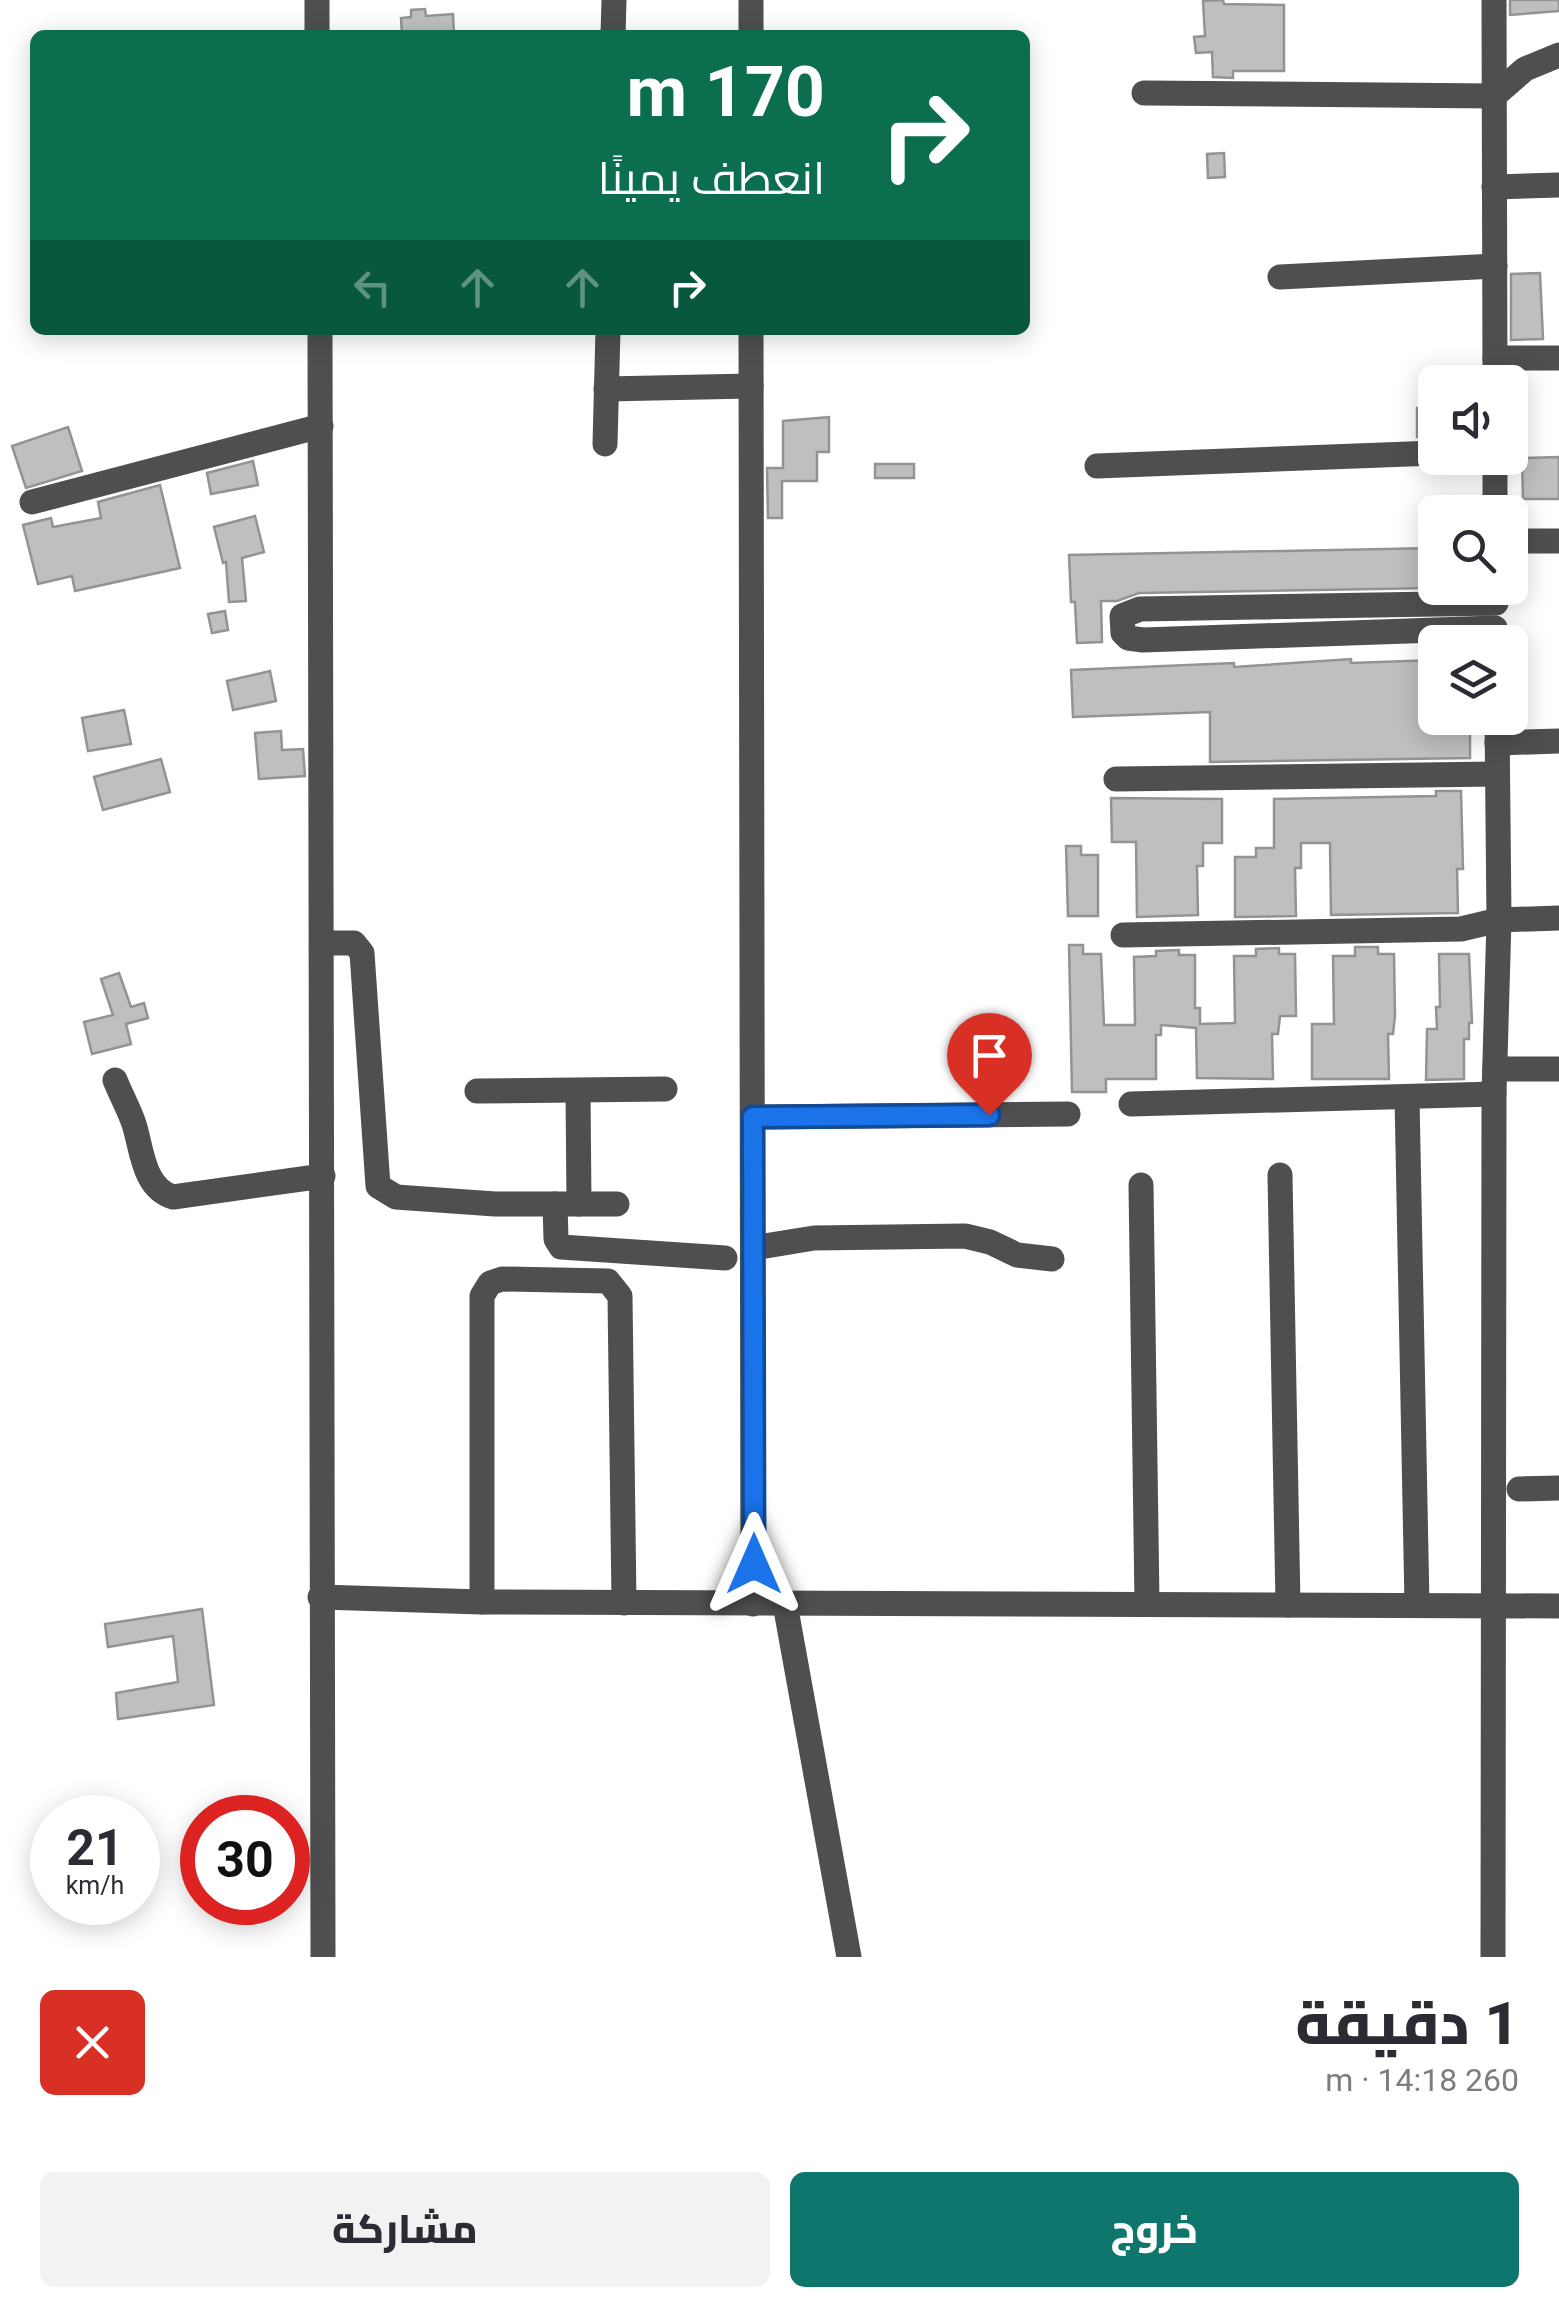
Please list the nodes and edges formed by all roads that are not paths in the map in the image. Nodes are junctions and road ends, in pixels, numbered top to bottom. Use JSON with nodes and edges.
{"nodes":[{"id":1,"x":317,"y":0,"type":"edge"},
{"id":2,"x":614,"y":0,"type":"edge"},
{"id":3,"x":751,"y":0,"type":"edge"},
{"id":4,"x":1494,"y":0,"type":"edge"},
{"id":5,"x":318,"y":30,"type":"edge"},
{"id":6,"x":613,"y":30,"type":"edge"},
{"id":7,"x":751,"y":30,"type":"edge"},
{"id":8,"x":1559,"y":54,"type":"edge"},
{"id":9,"x":1144,"y":93,"type":"dead end"},
{"id":10,"x":1494,"y":96,"type":"junction"},
{"id":11,"x":1559,"y":185,"type":"edge"},
{"id":12,"x":1494,"y":187,"type":"junction"},
{"id":13,"x":1494,"y":266,"type":"junction"},
{"id":14,"x":1280,"y":277,"type":"dead end"},
{"id":15,"x":320,"y":335,"type":"edge"},
{"id":16,"x":608,"y":335,"type":"edge"},
{"id":17,"x":751,"y":335,"type":"edge"},
{"id":18,"x":1559,"y":358,"type":"edge"},
{"id":19,"x":1495,"y":365,"type":"edge"},
{"id":20,"x":1522,"y":365,"type":"edge"},
{"id":21,"x":752,"y":386,"type":"junction"},
{"id":22,"x":606,"y":389,"type":"junction"},
{"id":23,"x":321,"y":426,"type":"junction"},
{"id":24,"x":605,"y":444,"type":"dead end"},
{"id":25,"x":1418,"y":455,"type":"edge"},
{"id":26,"x":1097,"y":466,"type":"dead end"},
{"id":27,"x":32,"y":502,"type":"dead end"},
{"id":28,"x":1528,"y":541,"type":"edge"},
{"id":29,"x":1559,"y":541,"type":"edge"},
{"id":30,"x":1495,"y":615,"type":"edge"},
{"id":31,"x":1497,"y":735,"type":"edge"},
{"id":32,"x":1525,"y":735,"type":"edge"},
{"id":33,"x":1559,"y":741,"type":"edge"},
{"id":34,"x":1498,"y":774,"type":"junction"},
{"id":35,"x":1116,"y":778,"type":"dead end"},
{"id":36,"x":1559,"y":918,"type":"edge"},
{"id":37,"x":1498,"y":920,"type":"junction"},
{"id":38,"x":1122,"y":935,"type":"dead end"},
{"id":39,"x":322,"y":943,"type":"junction"},
{"id":40,"x":1559,"y":1069,"type":"edge"},
{"id":41,"x":114,"y":1080,"type":"dead end"},
{"id":42,"x":1495,"y":1081,"type":"junction"},
{"id":43,"x":664,"y":1089,"type":"dead end"},
{"id":44,"x":578,"y":1091,"type":"junction"},
{"id":45,"x":478,"y":1092,"type":"dead end"},
{"id":46,"x":1406,"y":1097,"type":"junction"},
{"id":47,"x":1131,"y":1104,"type":"dead end"},
{"id":48,"x":1068,"y":1114,"type":"dead end"},
{"id":49,"x":753,"y":1117,"type":"junction"},
{"id":50,"x":1280,"y":1175,"type":"dead end"},
{"id":51,"x":322,"y":1176,"type":"junction"},
{"id":52,"x":1141,"y":1185,"type":"dead end"},
{"id":53,"x":567,"y":1204,"type":"junction"},
{"id":54,"x":616,"y":1204,"type":"dead end"},
{"id":55,"x":753,"y":1248,"type":"junction"},
{"id":56,"x":725,"y":1258,"type":"dead end"},
{"id":57,"x":1052,"y":1260,"type":"dead end"},
{"id":58,"x":1559,"y":1488,"type":"edge"},
{"id":59,"x":1520,"y":1489,"type":"dead end"},
{"id":60,"x":320,"y":1597,"type":"junction"},
{"id":61,"x":482,"y":1602,"type":"junction"},
{"id":62,"x":624,"y":1603,"type":"junction"},
{"id":63,"x":1147,"y":1603,"type":"junction"},
{"id":64,"x":754,"y":1604,"type":"junction"},
{"id":65,"x":785,"y":1604,"type":"junction"},
{"id":66,"x":1288,"y":1605,"type":"junction"},
{"id":67,"x":1417,"y":1605,"type":"junction"},
{"id":68,"x":1495,"y":1606,"type":"junction"},
{"id":69,"x":1559,"y":1606,"type":"edge"},
{"id":70,"x":322,"y":1957,"type":"edge"},
{"id":71,"x":848,"y":1957,"type":"edge"},
{"id":72,"x":1493,"y":1957,"type":"edge"}],
"edges":[{"from":1,"to":5,"type":"street"},
{"from":2,"to":6,"type":"street"},
{"from":3,"to":7,"type":"street"},
{"from":4,"to":10,"type":"street"},
{"from":8,"to":10,"type":"street"},
{"from":9,"to":10,"type":"street"},
{"from":10,"to":12,"type":"street"},
{"from":11,"to":12,"type":"street"},
{"from":12,"to":13,"type":"street"},
{"from":13,"to":14,"type":"street"},
{"from":13,"to":19,"type":"street"},
{"from":15,"to":23,"type":"street"},
{"from":16,"to":22,"type":"street"},
{"from":17,"to":21,"type":"street"},
{"from":18,"to":20,"type":"street"},
{"from":21,"to":22,"type":"street"},
{"from":21,"to":49,"type":"street"},
{"from":22,"to":24,"type":"street"},
{"from":23,"to":27,"type":"street"},
{"from":23,"to":39,"type":"street"},
{"from":25,"to":26,"type":"street"},
{"from":28,"to":29,"type":"street"},
{"from":30,"to":30,"type":"street"},
{"from":31,"to":34,"type":"street"},
{"from":32,"to":33,"type":"street"},
{"from":34,"to":35,"type":"street"},
{"from":34,"to":37,"type":"street"},
{"from":36,"to":37,"type":"street"},
{"from":37,"to":38,"type":"street"},
{"from":37,"to":42,"type":"street"},
{"from":39,"to":51,"type":"street"},
{"from":39,"to":53,"type":"street"},
{"from":40,"to":42,"type":"street"},
{"from":41,"to":51,"type":"street"},
{"from":42,"to":46,"type":"street"},
{"from":42,"to":68,"type":"street"},
{"from":43,"to":44,"type":"street"},
{"from":44,"to":45,"type":"street"},
{"from":44,"to":53,"type":"street"},
{"from":46,"to":47,"type":"street"},
{"from":46,"to":67,"type":"street"},
{"from":48,"to":49,"type":"street"},
{"from":49,"to":55,"type":"street"},
{"from":50,"to":66,"type":"street"},
{"from":51,"to":60,"type":"street"},
{"from":52,"to":63,"type":"street"},
{"from":53,"to":54,"type":"street"},
{"from":53,"to":56,"type":"street"},
{"from":55,"to":57,"type":"street"},
{"from":55,"to":64,"type":"street"},
{"from":58,"to":59,"type":"street"},
{"from":60,"to":61,"type":"street"},
{"from":60,"to":70,"type":"street"},
{"from":61,"to":62,"type":"street"},
{"from":61,"to":62,"type":"street"},
{"from":62,"to":64,"type":"street"},
{"from":63,"to":65,"type":"street"},
{"from":63,"to":66,"type":"street"},
{"from":64,"to":65,"type":"street"},
{"from":65,"to":71,"type":"street"},
{"from":66,"to":67,"type":"street"},
{"from":67,"to":68,"type":"street"},
{"from":68,"to":69,"type":"street"},
{"from":68,"to":72,"type":"street"}]}
